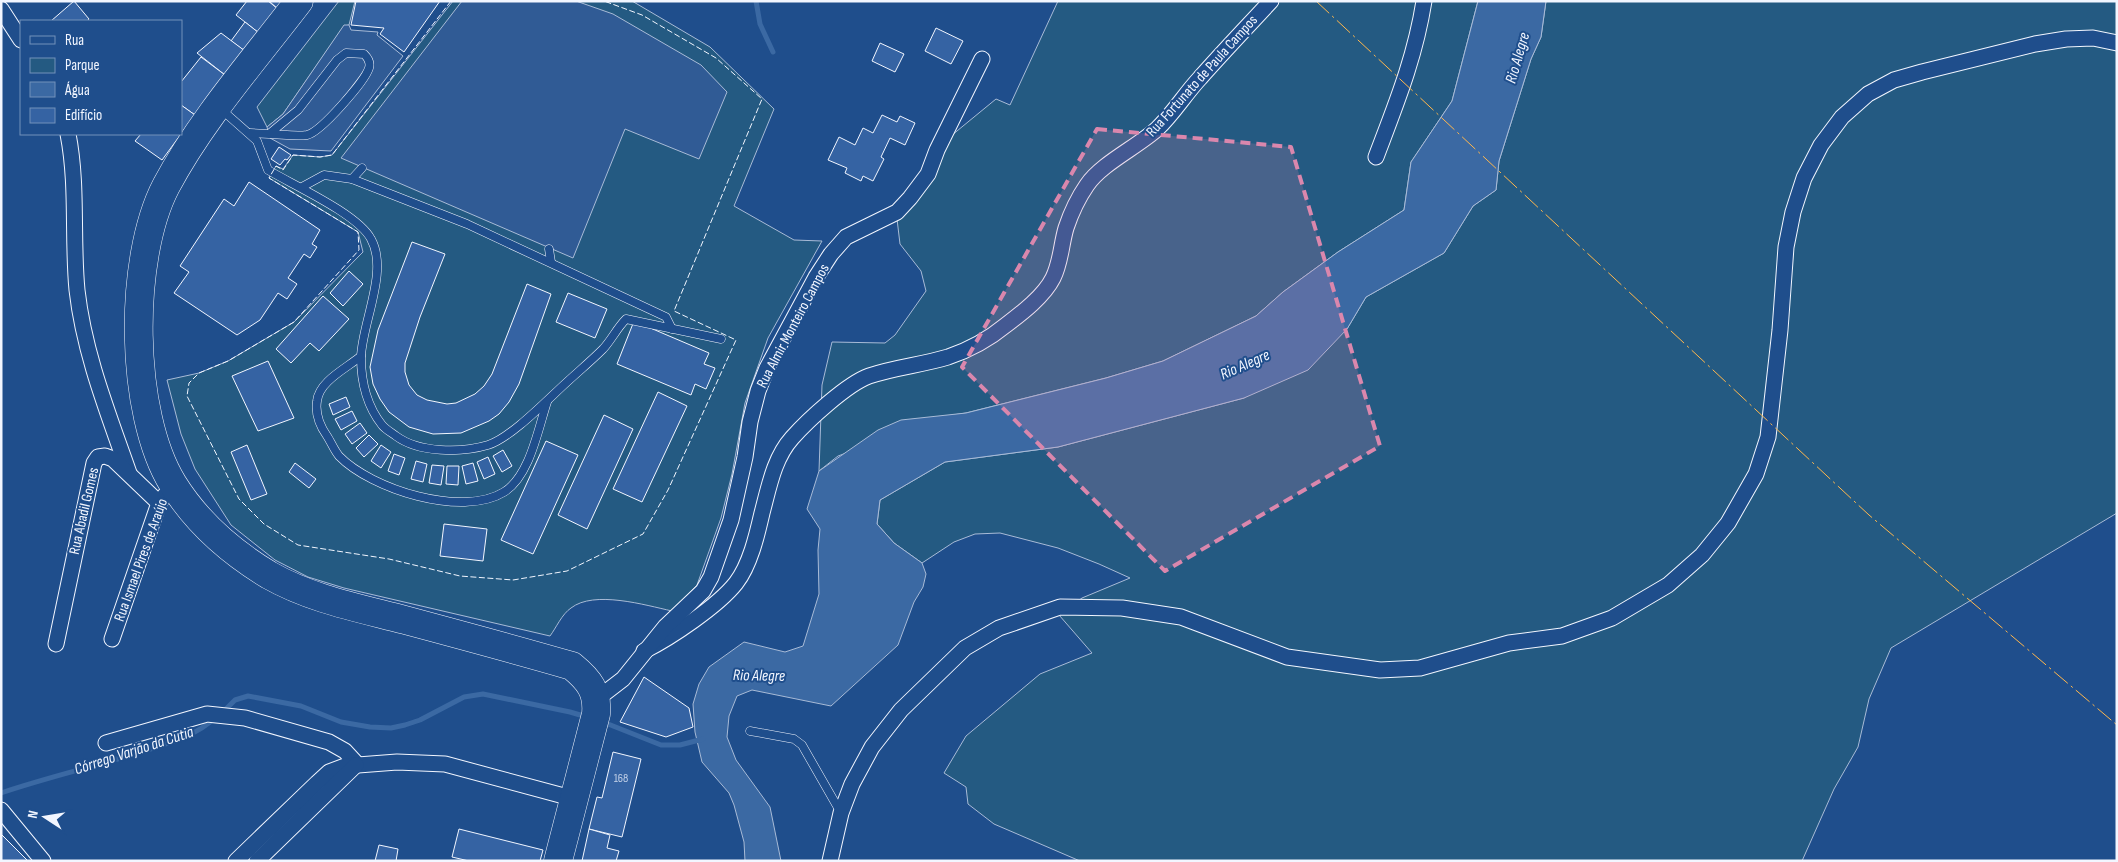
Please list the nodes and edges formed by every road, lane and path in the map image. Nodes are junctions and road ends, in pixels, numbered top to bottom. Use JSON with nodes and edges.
{"nodes":[{"id":1,"x":299,"y":1,"type":"edge"},
{"id":2,"x":1271,"y":1,"type":"edge"},
{"id":3,"x":1424,"y":1,"type":"edge"},
{"id":4,"x":1,"y":9,"type":"edge"},
{"id":5,"x":20,"y":38,"type":"edge"},
{"id":6,"x":2117,"y":43,"type":"edge"},
{"id":7,"x":982,"y":59,"type":"dead end"},
{"id":8,"x":218,"y":107,"type":"junction"},
{"id":9,"x":250,"y":133,"type":"junction"},
{"id":10,"x":268,"y":134,"type":"junction"},
{"id":11,"x":68,"y":135,"type":"edge"},
{"id":12,"x":1376,"y":157,"type":"dead end"},
{"id":13,"x":362,"y":168,"type":"dead end"},
{"id":14,"x":352,"y":179,"type":"junction"},
{"id":15,"x":302,"y":187,"type":"junction"},
{"id":16,"x":549,"y":249,"type":"dead end"},
{"id":17,"x":551,"y":262,"type":"junction"},
{"id":18,"x":672,"y":329,"type":"junction"},
{"id":19,"x":721,"y":339,"type":"dead end"},
{"id":20,"x":361,"y":356,"type":"junction"},
{"id":21,"x":548,"y":400,"type":"junction"},
{"id":22,"x":129,"y":473,"type":"junction"},
{"id":23,"x":166,"y":493,"type":"junction"},
{"id":24,"x":112,"y":639,"type":"dead end"},
{"id":25,"x":56,"y":644,"type":"dead end"},
{"id":26,"x":644,"y":651,"type":"junction"},
{"id":27,"x":595,"y":716,"type":"junction"},
{"id":28,"x":750,"y":731,"type":"dead end"},
{"id":29,"x":106,"y":743,"type":"dead end"},
{"id":30,"x":357,"y":764,"type":"junction"},
{"id":31,"x":575,"y":799,"type":"junction"},
{"id":32,"x":1,"y":810,"type":"edge"},
{"id":33,"x":841,"y":813,"type":"junction"},
{"id":34,"x":43,"y":861,"type":"edge"},
{"id":35,"x":236,"y":861,"type":"edge"},
{"id":36,"x":257,"y":861,"type":"edge"},
{"id":37,"x":558,"y":861,"type":"edge"},
{"id":38,"x":830,"y":861,"type":"edge"}],
"edges":[{"from":1,"to":8,"type":"highway"},
{"from":2,"to":26,"type":"street","name":"Rua Fortunato de Paula Campos"},
{"from":3,"to":12,"type":"street"},
{"from":4,"to":5,"type":"street"},
{"from":6,"to":33,"type":"street"},
{"from":7,"to":26,"type":"street","name":"Rua Almir Monteiro Campos"},
{"from":8,"to":9,"type":"lane"},
{"from":8,"to":23,"type":"highway"},
{"from":9,"to":10,"type":"lane"},
{"from":9,"to":15,"type":"lane"},
{"from":10,"to":10,"type":"lane"},
{"from":11,"to":22,"type":"street"},
{"from":13,"to":14,"type":"lane"},
{"from":14,"to":15,"type":"lane"},
{"from":14,"to":17,"type":"lane"},
{"from":15,"to":20,"type":"lane"},
{"from":16,"to":17,"type":"lane"},
{"from":17,"to":18,"type":"lane"},
{"from":18,"to":19,"type":"lane"},
{"from":18,"to":21,"type":"lane"},
{"from":20,"to":21,"type":"lane"},
{"from":20,"to":21,"type":"lane"},
{"from":22,"to":23,"type":"street","name":"Rua Abadil Gomes"},
{"from":22,"to":25,"type":"street","name":"Rua Abadil Gomes"},
{"from":23,"to":24,"type":"street","name":"Rua Ismael Pires de Araújo"},
{"from":23,"to":27,"type":"highway"},
{"from":26,"to":27,"type":"street","name":"Rua Fortunato de Paula Campos"},
{"from":27,"to":31,"type":"highway"},
{"from":28,"to":33,"type":"lane"},
{"from":29,"to":30,"type":"street"},
{"from":30,"to":31,"type":"street"},
{"from":30,"to":35,"type":"street"},
{"from":30,"to":36,"type":"street"},
{"from":31,"to":37,"type":"highway"},
{"from":32,"to":34,"type":"street"},
{"from":33,"to":38,"type":"street"}]}
